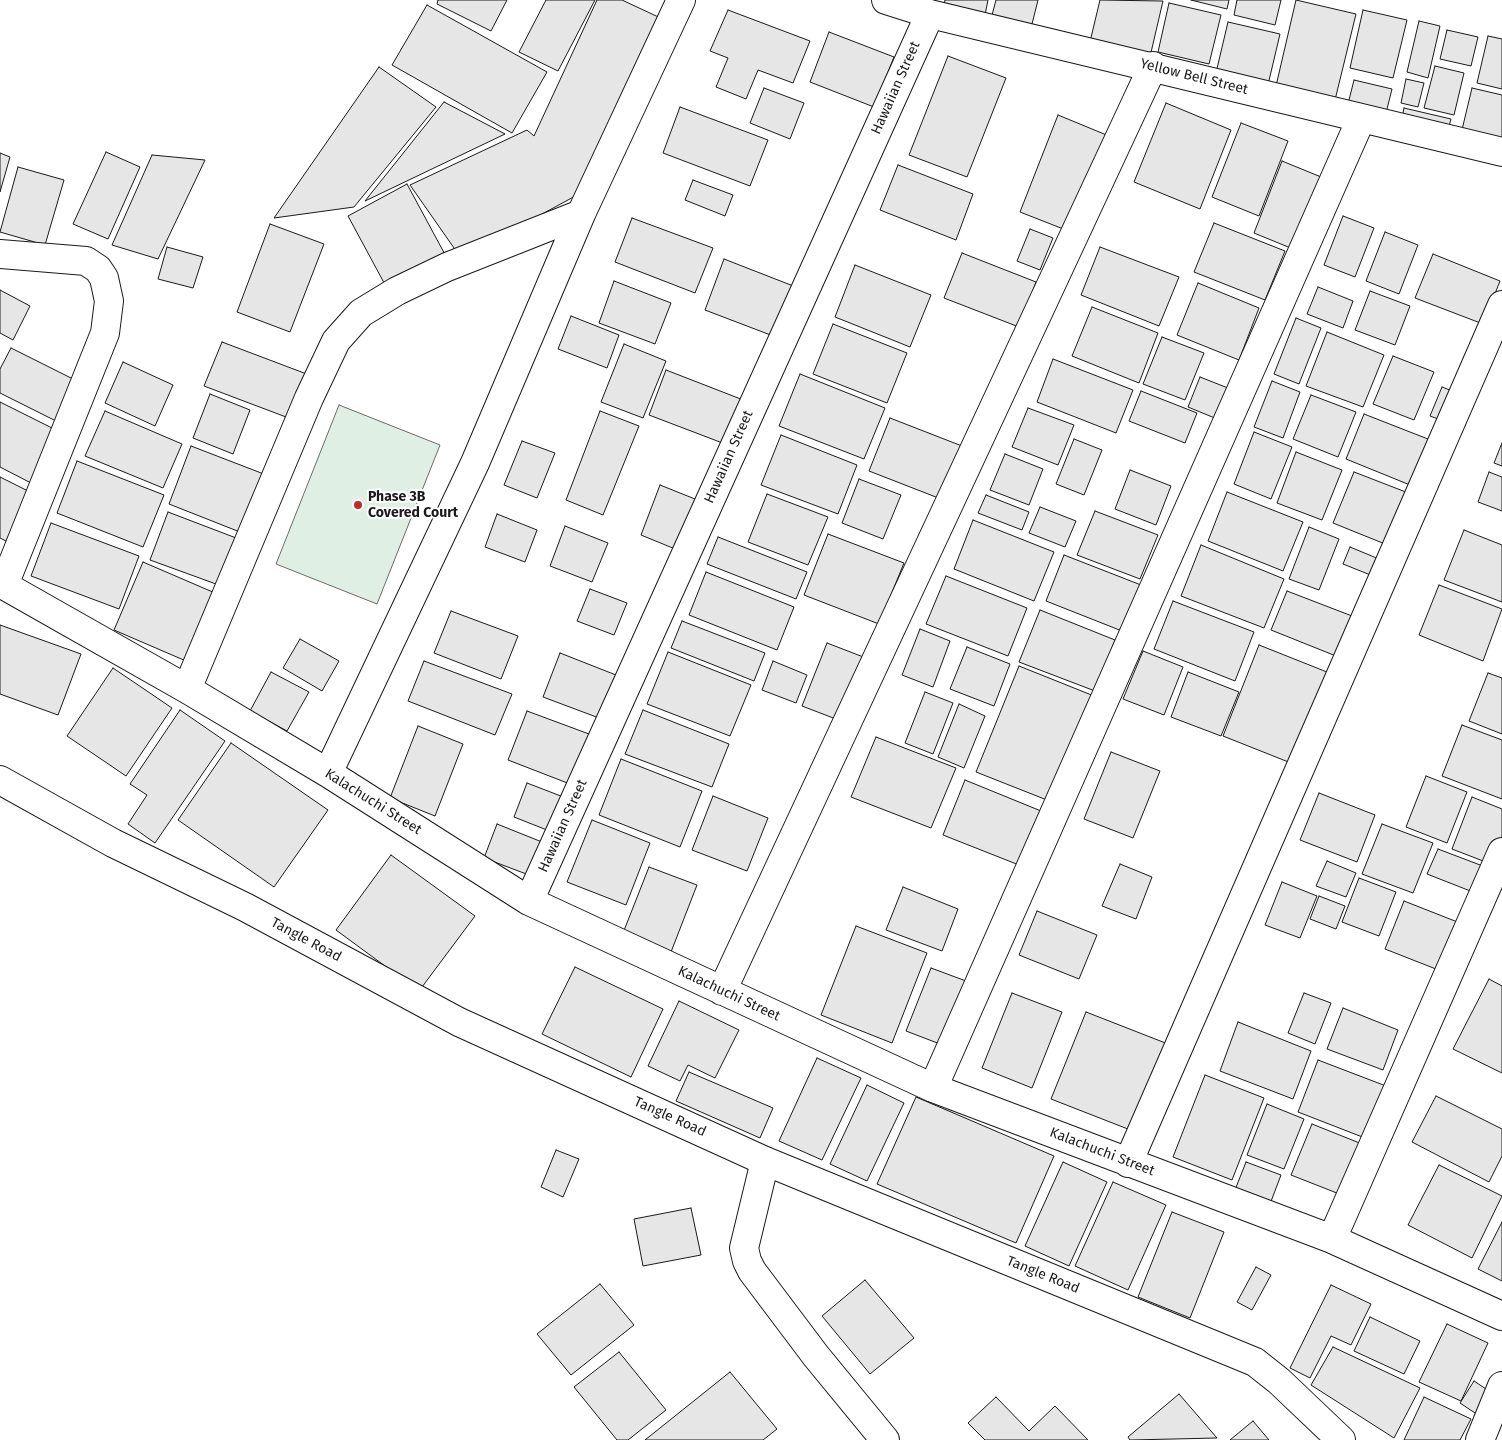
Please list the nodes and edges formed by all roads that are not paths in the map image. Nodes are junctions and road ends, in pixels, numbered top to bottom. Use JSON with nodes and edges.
{"nodes":[{"id":1,"x":681,"y":0,"type":"edge"},
{"id":2,"x":886,"y":0,"type":"edge"},
{"id":3,"x":930,"y":14,"type":"junction"},
{"id":4,"x":1153,"y":66,"type":"junction"},
{"id":5,"x":1361,"y":119,"type":"junction"},
{"id":6,"x":1502,"y":152,"type":"edge"},
{"id":7,"x":582,"y":214,"type":"junction"},
{"id":8,"x":0,"y":254,"type":"edge"},
{"id":9,"x":1502,"y":305,"type":"edge"},
{"id":10,"x":2,"y":584,"type":"edge"},
{"id":11,"x":187,"y":689,"type":"junction"},
{"id":12,"x":328,"y":773,"type":"junction"},
{"id":13,"x":0,"y":780,"type":"edge"},
{"id":14,"x":1502,"y":852,"type":"edge"},
{"id":15,"x":529,"y":901,"type":"junction"},
{"id":16,"x":722,"y":991,"type":"junction"},
{"id":17,"x":933,"y":1088,"type":"junction"},
{"id":18,"x":765,"y":1160,"type":"junction"},
{"id":19,"x":1128,"y":1163,"type":"junction"},
{"id":20,"x":1332,"y":1239,"type":"junction"},
{"id":21,"x":1502,"y":1316,"type":"edge"},
{"id":22,"x":1502,"y":1386,"type":"edge"},
{"id":23,"x":885,"y":1440,"type":"edge"},
{"id":24,"x":1341,"y":1440,"type":"edge"},
{"id":25,"x":1480,"y":1440,"type":"edge"}],
"edges":[{"from":1,"to":7,"type":"street"},
{"from":2,"to":3,"type":"street","name":"Yellow Bell Street"},
{"from":3,"to":4,"type":"street","name":"Yellow Bell Street"},
{"from":3,"to":15,"type":"street","name":"Hawaiian Street"},
{"from":4,"to":5,"type":"street","name":"Yellow Bell Street"},
{"from":4,"to":16,"type":"street"},
{"from":5,"to":6,"type":"street","name":"Yellow Bell Street"},
{"from":5,"to":17,"type":"street"},
{"from":7,"to":11,"type":"street"},
{"from":7,"to":12,"type":"street"},
{"from":8,"to":10,"type":"street"},
{"from":9,"to":19,"type":"street"},
{"from":10,"to":11,"type":"street","name":"Kalachuchi Street"},
{"from":11,"to":12,"type":"street","name":"Kalachuchi Street"},
{"from":12,"to":15,"type":"street","name":"Kalachuchi Street"},
{"from":13,"to":18,"type":"street","name":"Tangle Road"},
{"from":14,"to":20,"type":"street"},
{"from":15,"to":16,"type":"street","name":"Kalachuchi Street"},
{"from":16,"to":17,"type":"street","name":"Kalachuchi Street"},
{"from":17,"to":19,"type":"street","name":"Kalachuchi Street"},
{"from":18,"to":23,"type":"street"},
{"from":18,"to":24,"type":"street","name":"Tangle Road"},
{"from":19,"to":20,"type":"street","name":"Kalachuchi Street"},
{"from":20,"to":21,"type":"street","name":"Kalachuchi Street"},
{"from":22,"to":25,"type":"street"}]}
